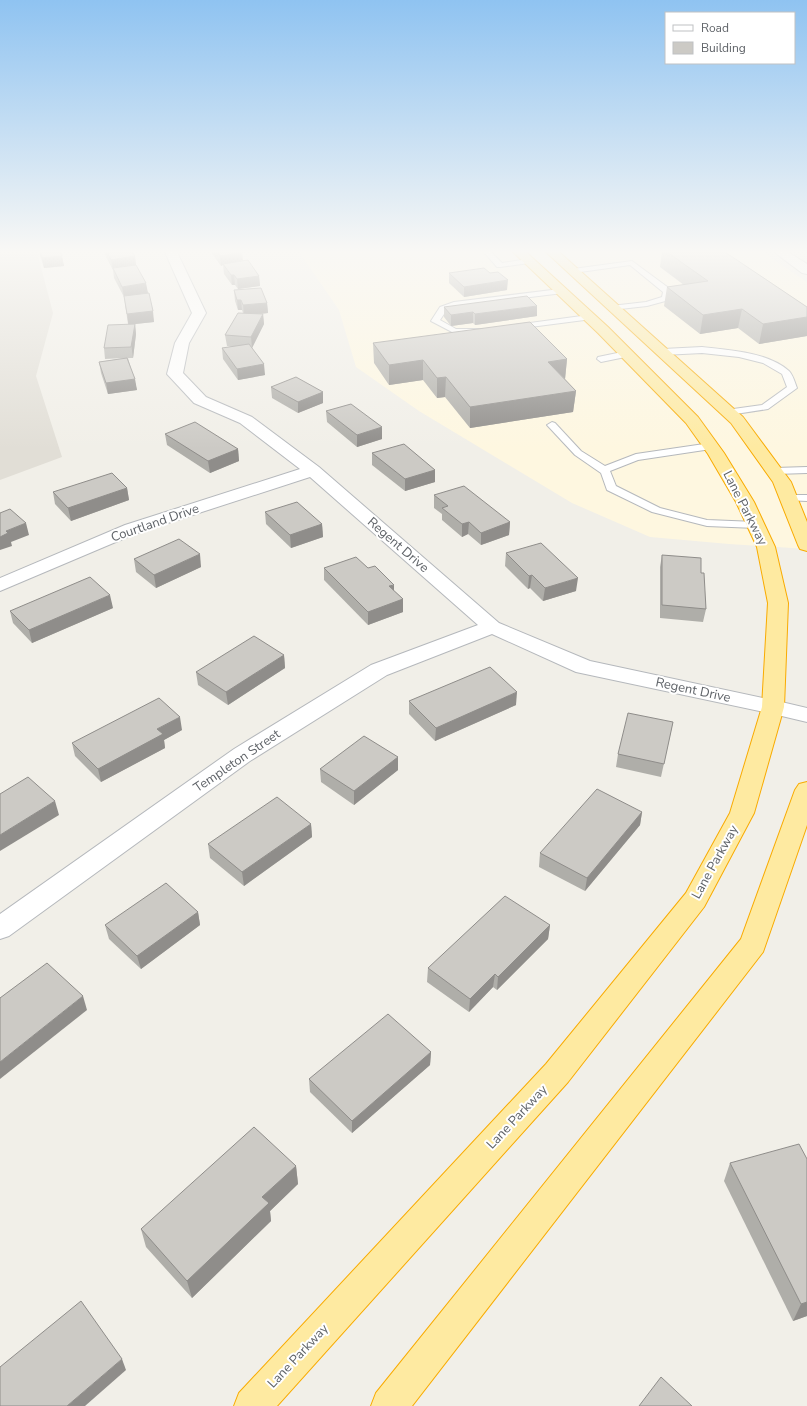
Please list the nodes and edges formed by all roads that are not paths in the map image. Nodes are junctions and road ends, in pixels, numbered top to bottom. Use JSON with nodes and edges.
{"nodes":[{"id":1,"x":589,"y":317,"type":"edge"},
{"id":2,"x":196,"y":318,"type":"edge"},
{"id":3,"x":438,"y":318,"type":"edge"},
{"id":4,"x":584,"y":318,"type":"edge"},
{"id":5,"x":625,"y":318,"type":"edge"},
{"id":6,"x":505,"y":328,"type":"edge"},
{"id":7,"x":490,"y":330,"type":"edge"},
{"id":8,"x":663,"y":352,"type":"junction"},
{"id":9,"x":627,"y":354,"type":"junction"},
{"id":10,"x":601,"y":359,"type":"dead end"},
{"id":11,"x":729,"y":412,"type":"junction"},
{"id":12,"x":552,"y":425,"type":"dead end"},
{"id":13,"x":711,"y":446,"type":"junction"},
{"id":14,"x":807,"y":470,"type":"edge"},
{"id":15,"x":313,"y":471,"type":"junction"},
{"id":16,"x":605,"y":471,"type":"junction"},
{"id":17,"x":774,"y":471,"type":"junction"},
{"id":18,"x":788,"y":498,"type":"junction"},
{"id":19,"x":807,"y":498,"type":"edge"},
{"id":20,"x":756,"y":525,"type":"junction"},
{"id":21,"x":805,"y":535,"type":"edge"},
{"id":22,"x":0,"y":585,"type":"edge"},
{"id":23,"x":492,"y":627,"type":"junction"},
{"id":24,"x":772,"y":707,"type":"junction"},
{"id":25,"x":807,"y":715,"type":"edge"},
{"id":26,"x":807,"y":790,"type":"edge"},
{"id":27,"x":0,"y":928,"type":"edge"},
{"id":28,"x":252,"y":1406,"type":"edge"},
{"id":29,"x":389,"y":1406,"type":"edge"}],
"edges":[{"from":1,"to":9,"type":"highway","name":"Lane Parkway"},
{"from":2,"to":15,"type":"street","name":"Regent Drive"},
{"from":3,"to":7,"type":"lane"},
{"from":4,"to":6,"type":"lane"},
{"from":5,"to":8,"type":"highway","name":"Lane Parkway"},
{"from":8,"to":11,"type":"highway","name":"Lane Parkway"},
{"from":8,"to":11,"type":"lane"},
{"from":9,"to":10,"type":"lane"},
{"from":9,"to":13,"type":"highway","name":"Lane Parkway"},
{"from":11,"to":17,"type":"highway","name":"Lane Parkway"},
{"from":12,"to":16,"type":"lane"},
{"from":13,"to":16,"type":"lane"},
{"from":13,"to":20,"type":"highway","name":"Lane Parkway"},
{"from":14,"to":17,"type":"lane"},
{"from":15,"to":22,"type":"street","name":"Courtland Drive"},
{"from":15,"to":23,"type":"street","name":"Regent Drive"},
{"from":16,"to":20,"type":"lane"},
{"from":17,"to":18,"type":"highway","name":"Lane Parkway"},
{"from":18,"to":19,"type":"lane"},
{"from":18,"to":21,"type":"highway","name":"Lane Parkway"},
{"from":20,"to":24,"type":"highway","name":"Lane Parkway"},
{"from":23,"to":24,"type":"street","name":"Regent Drive"},
{"from":23,"to":27,"type":"street","name":"Templeton Street"},
{"from":24,"to":25,"type":"street","name":"Regent Drive"},
{"from":24,"to":28,"type":"highway","name":"Lane Parkway"},
{"from":26,"to":29,"type":"highway"}]}
